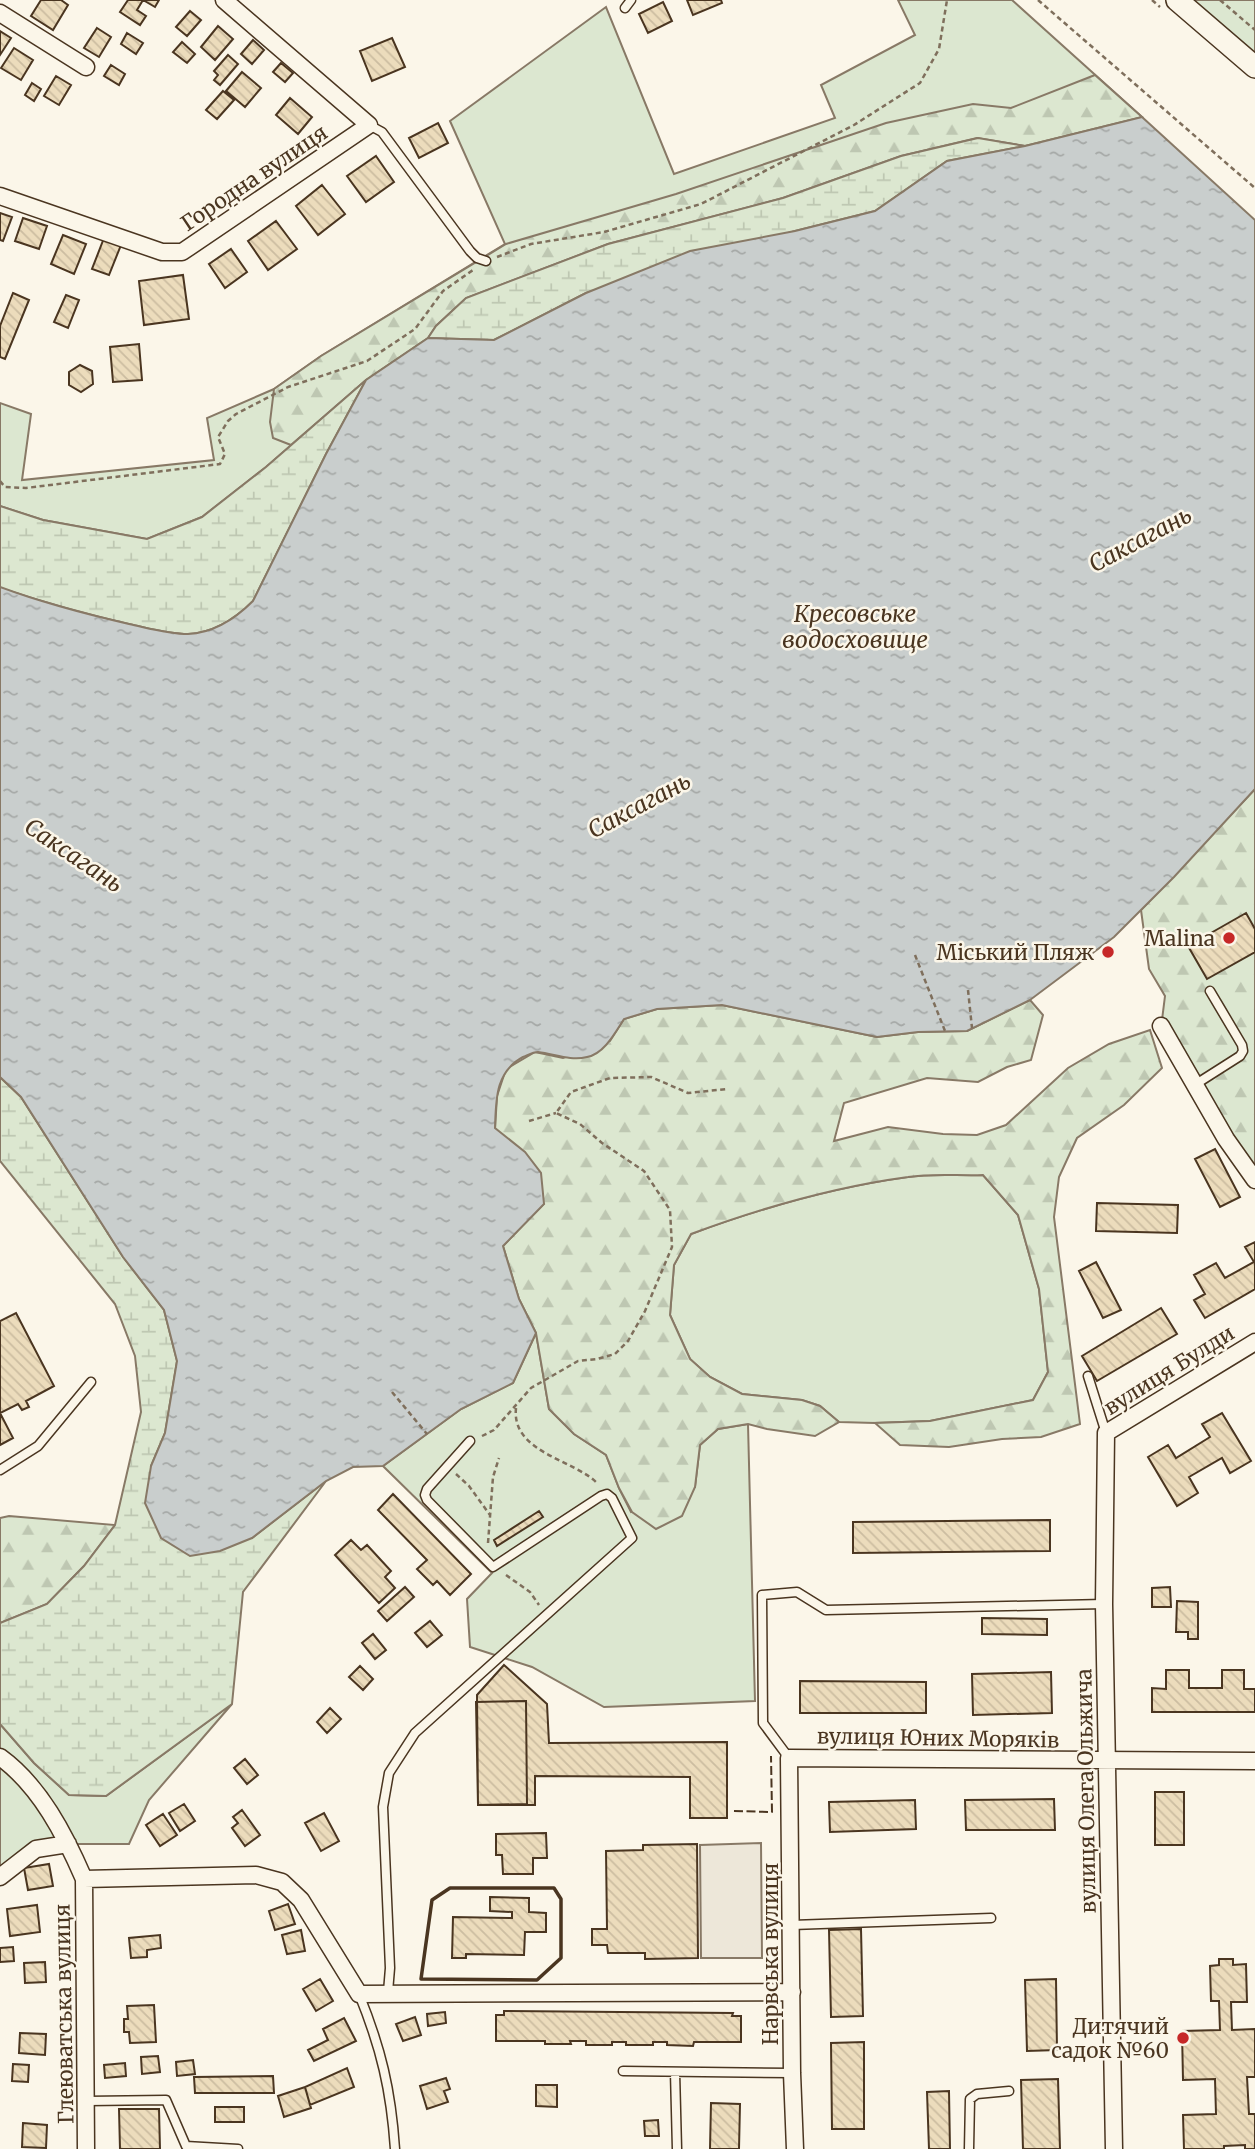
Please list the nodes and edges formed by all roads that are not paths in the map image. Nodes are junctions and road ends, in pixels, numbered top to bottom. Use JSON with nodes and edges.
{"nodes":[{"id":1,"x":224,"y":0,"type":"edge"},
{"id":2,"x":631,"y":0,"type":"edge"},
{"id":3,"x":1177,"y":0,"type":"edge"},
{"id":4,"x":625,"y":8,"type":"dead end"},
{"id":5,"x":0,"y":13,"type":"edge"},
{"id":6,"x":86,"y":66,"type":"dead end"},
{"id":7,"x":1255,"y":67,"type":"edge"},
{"id":8,"x":369,"y":125,"type":"junction"},
{"id":9,"x":0,"y":196,"type":"edge"},
{"id":10,"x":486,"y":261,"type":"road end"},
{"id":11,"x":1210,"y":991,"type":"dead end"},
{"id":12,"x":1161,"y":1026,"type":"dead end"},
{"id":13,"x":1196,"y":1084,"type":"junction"},
{"id":14,"x":1255,"y":1180,"type":"edge"},
{"id":15,"x":1255,"y":1342,"type":"edge"},
{"id":16,"x":1088,"y":1376,"type":"dead end"},
{"id":17,"x":91,"y":1382,"type":"dead end"},
{"id":18,"x":1106,"y":1433,"type":"junction"},
{"id":19,"x":470,"y":1441,"type":"road end"},
{"id":20,"x":0,"y":1470,"type":"edge"},
{"id":21,"x":1104,"y":1604,"type":"junction"},
{"id":22,"x":0,"y":1757,"type":"edge"},
{"id":23,"x":789,"y":1758,"type":"junction"},
{"id":24,"x":1106,"y":1761,"type":"junction"},
{"id":25,"x":1255,"y":1761,"type":"edge"},
{"id":26,"x":68,"y":1844,"type":"junction"},
{"id":27,"x":0,"y":1877,"type":"edge"},
{"id":28,"x":84,"y":1879,"type":"junction"},
{"id":29,"x":991,"y":1918,"type":"dead end"},
{"id":30,"x":792,"y":1924,"type":"junction"},
{"id":31,"x":388,"y":1992,"type":"junction"},
{"id":32,"x":792,"y":1992,"type":"junction"},
{"id":33,"x":359,"y":1994,"type":"junction"},
{"id":34,"x":623,"y":2071,"type":"dead end"},
{"id":35,"x":675,"y":2072,"type":"junction"},
{"id":36,"x":792,"y":2073,"type":"junction"},
{"id":37,"x":1009,"y":2091,"type":"dead end"},
{"id":38,"x":87,"y":2101,"type":"junction"},
{"id":39,"x":86,"y":2149,"type":"edge"},
{"id":40,"x":238,"y":2149,"type":"edge"},
{"id":41,"x":395,"y":2149,"type":"edge"},
{"id":42,"x":677,"y":2149,"type":"edge"},
{"id":43,"x":795,"y":2149,"type":"edge"},
{"id":44,"x":969,"y":2149,"type":"edge"},
{"id":45,"x":1114,"y":2149,"type":"edge"}],
"edges":[{"from":1,"to":8,"type":"street"},
{"from":2,"to":4,"type":"lane"},
{"from":3,"to":7,"type":"main road"},
{"from":5,"to":6,"type":"street"},
{"from":8,"to":9,"type":"street","name":"Городна вулиця"},
{"from":8,"to":10,"type":"lane"},
{"from":11,"to":13,"type":"lane"},
{"from":12,"to":13,"type":"street"},
{"from":13,"to":14,"type":"street"},
{"from":15,"to":18,"type":"street","name":"вулиця Булди"},
{"from":16,"to":18,"type":"lane"},
{"from":17,"to":20,"type":"lane"},
{"from":18,"to":21,"type":"street","name":"вулиця Олега Ольжича"},
{"from":19,"to":31,"type":"lane"},
{"from":21,"to":23,"type":"lane"},
{"from":21,"to":24,"type":"street","name":"вулиця Олега Ольжича"},
{"from":22,"to":26,"type":"street"},
{"from":23,"to":24,"type":"street","name":"вулиця Юних Моряків"},
{"from":23,"to":30,"type":"street","name":"Нарвська вулиця"},
{"from":24,"to":25,"type":"street","name":"вулиця Юних Моряків"},
{"from":24,"to":45,"type":"street","name":"вулиця Олега Ольжича"},
{"from":26,"to":27,"type":"street"},
{"from":26,"to":28,"type":"street"},
{"from":28,"to":33,"type":"street"},
{"from":28,"to":38,"type":"street","name":"Глеюватська вулиця"},
{"from":29,"to":30,"type":"lane"},
{"from":30,"to":32,"type":"street","name":"Нарвська вулиця"},
{"from":31,"to":32,"type":"street"},
{"from":31,"to":33,"type":"street"},
{"from":32,"to":36,"type":"street","name":"Нарвська вулиця"},
{"from":33,"to":41,"type":"lane"},
{"from":34,"to":35,"type":"lane"},
{"from":35,"to":36,"type":"lane"},
{"from":35,"to":42,"type":"lane"},
{"from":36,"to":43,"type":"street","name":"Нарвська вулиця"},
{"from":37,"to":44,"type":"lane"},
{"from":38,"to":39,"type":"street","name":"Глеюватська вулиця"},
{"from":38,"to":40,"type":"lane"}]}
